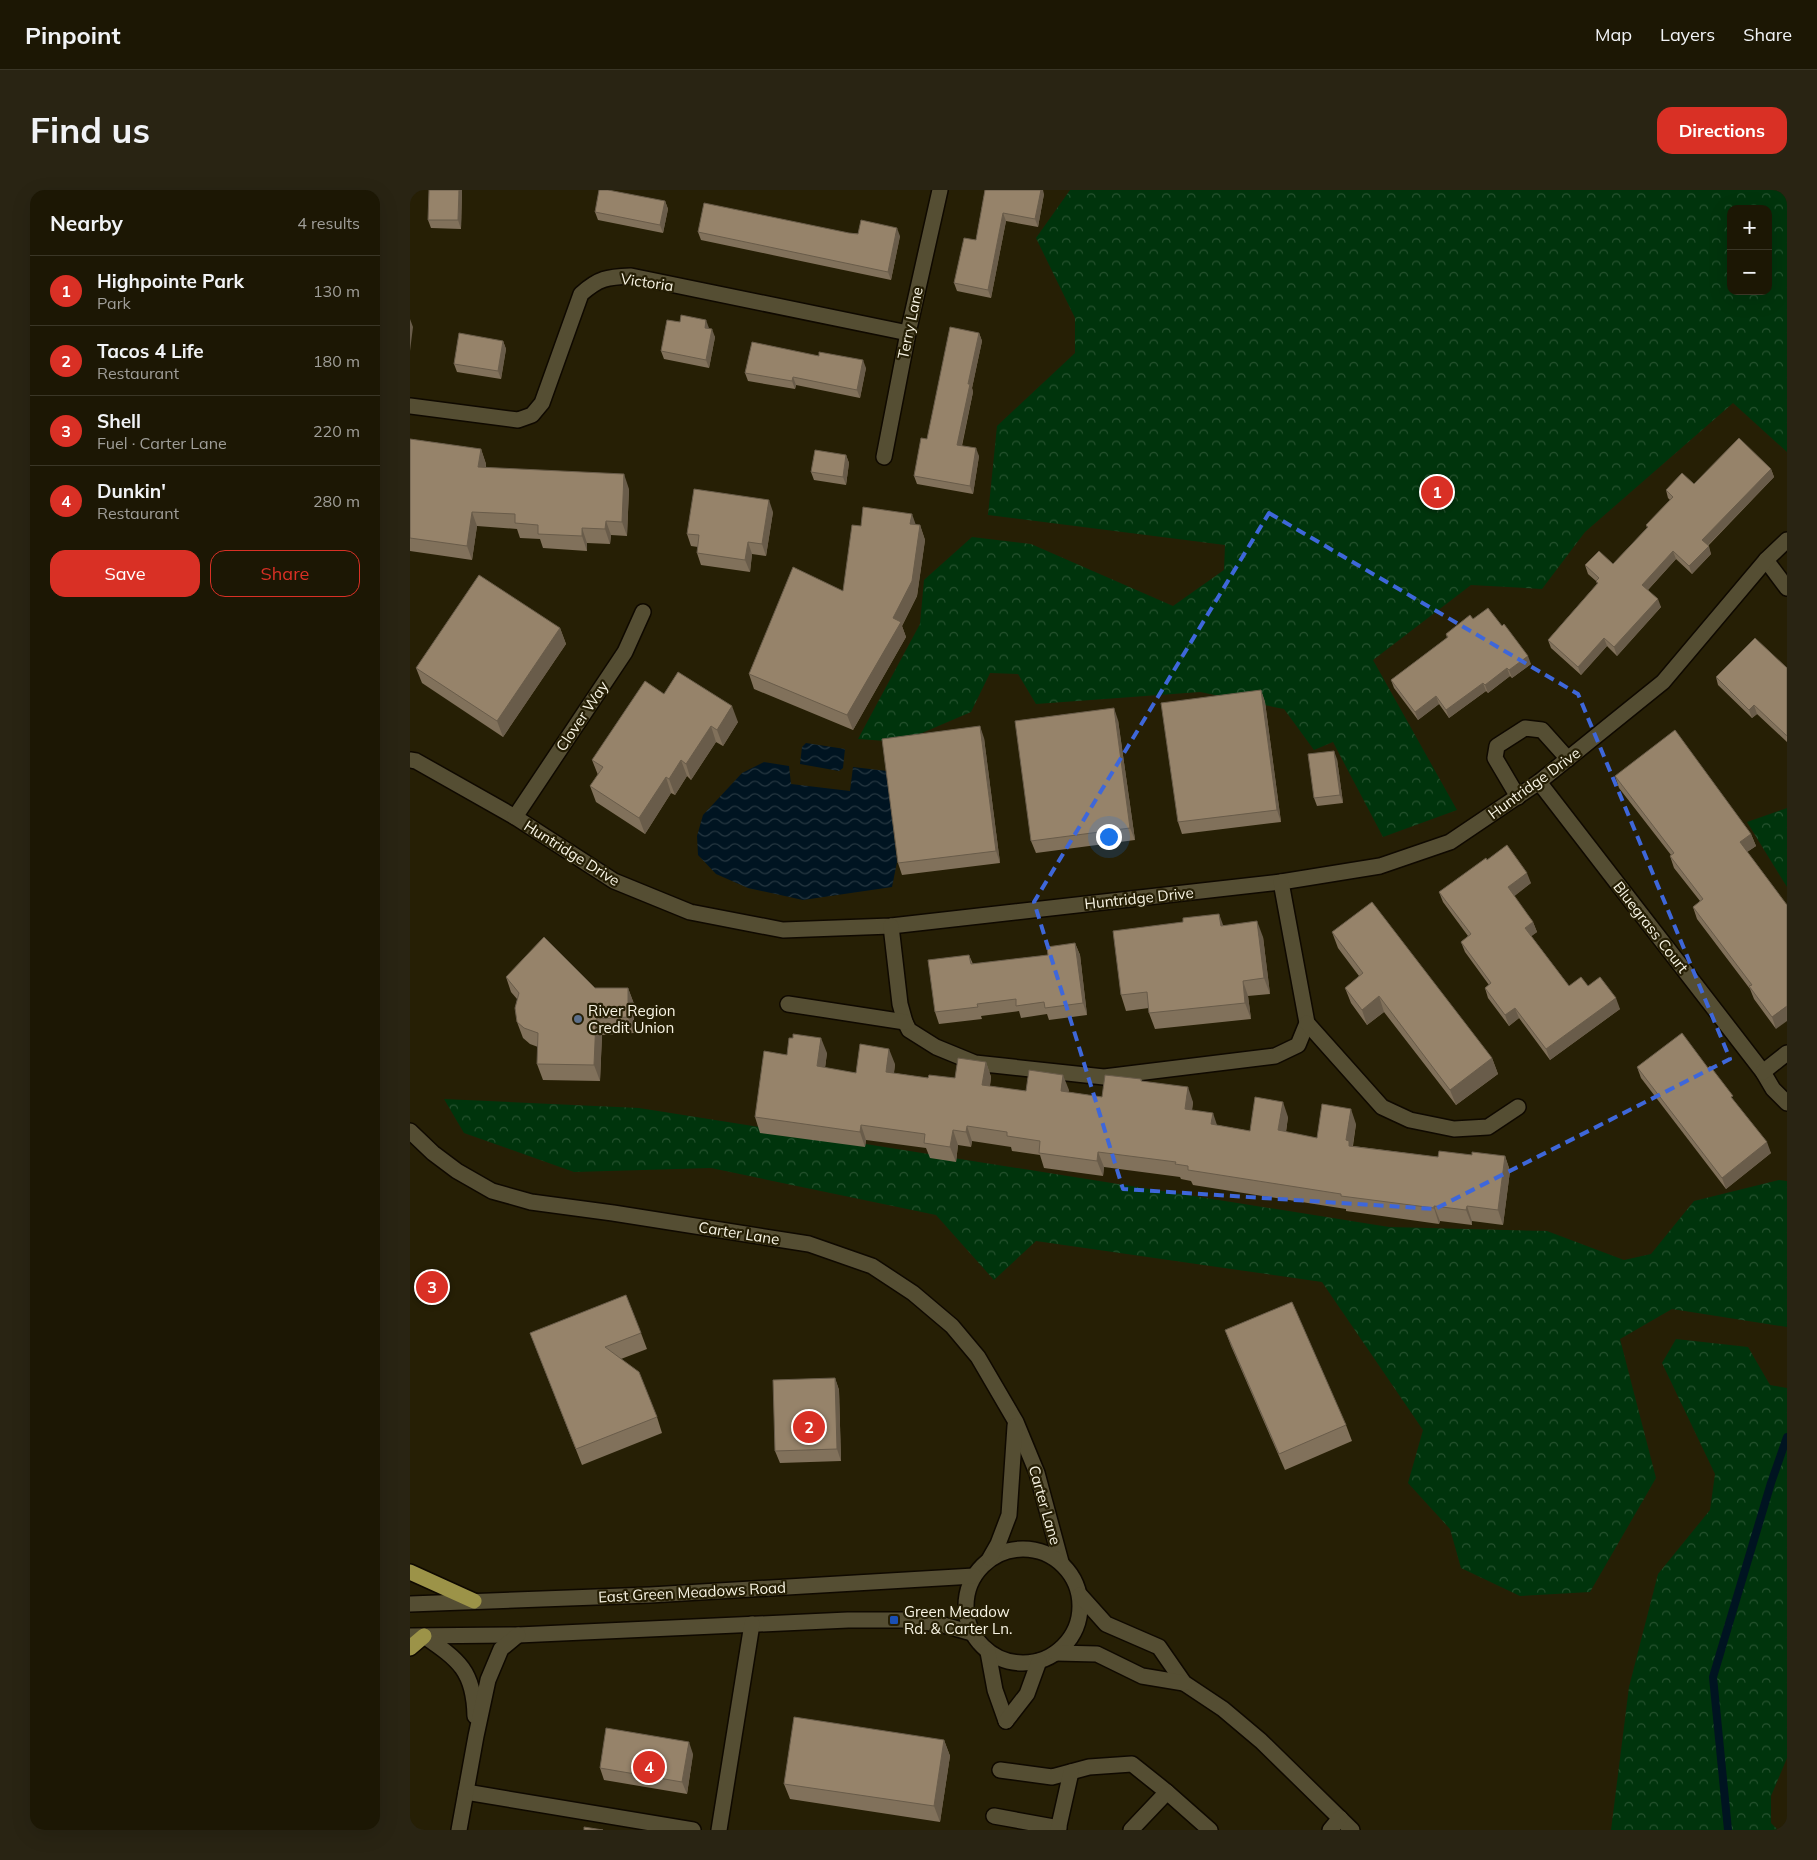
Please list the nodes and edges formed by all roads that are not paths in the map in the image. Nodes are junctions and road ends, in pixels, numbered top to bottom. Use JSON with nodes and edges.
{"nodes":[{"id":1,"x":940,"y":190,"type":"edge"},
{"id":2,"x":908,"y":333,"type":"junction"},
{"id":3,"x":410,"y":406,"type":"edge"},
{"id":4,"x":884,"y":457,"type":"dead end"},
{"id":5,"x":1787,"y":540,"type":"edge"},
{"id":6,"x":1766,"y":560,"type":"junction"},
{"id":7,"x":1787,"y":588,"type":"edge"},
{"id":8,"x":643,"y":612,"type":"dead end"},
{"id":9,"x":1568,"y":759,"type":"junction"},
{"id":10,"x":410,"y":760,"type":"edge"},
{"id":11,"x":1540,"y":782,"type":"junction"},
{"id":12,"x":1518,"y":797,"type":"junction"},
{"id":13,"x":515,"y":817,"type":"junction"},
{"id":14,"x":1281,"y":882,"type":"junction"},
{"id":15,"x":892,"y":926,"type":"junction"},
{"id":16,"x":788,"y":1004,"type":"dead end"},
{"id":17,"x":905,"y":1022,"type":"junction"},
{"id":18,"x":1307,"y":1023,"type":"junction"},
{"id":19,"x":1787,"y":1054,"type":"edge"},
{"id":20,"x":1763,"y":1072,"type":"junction"},
{"id":21,"x":1787,"y":1103,"type":"edge"},
{"id":22,"x":1518,"y":1107,"type":"dead end"},
{"id":23,"x":410,"y":1131,"type":"edge"},
{"id":24,"x":1016,"y":1422,"type":"junction"},
{"id":25,"x":989,"y":1560,"type":"junction"},
{"id":26,"x":1061,"y":1562,"type":"junction"},
{"id":27,"x":410,"y":1572,"type":"edge"},
{"id":28,"x":974,"y":1576,"type":"junction"},
{"id":29,"x":1080,"y":1595,"type":"junction"},
{"id":30,"x":474,"y":1601,"type":"junction"},
{"id":31,"x":410,"y":1604,"type":"edge"},
{"id":32,"x":752,"y":1624,"type":"junction"},
{"id":33,"x":972,"y":1633,"type":"junction"},
{"id":34,"x":518,"y":1635,"type":"junction"},
{"id":35,"x":417,"y":1636,"type":"edge"},
{"id":36,"x":410,"y":1648,"type":"edge"},
{"id":37,"x":988,"y":1652,"type":"junction"},
{"id":38,"x":1056,"y":1654,"type":"junction"},
{"id":39,"x":1039,"y":1661,"type":"junction"},
{"id":40,"x":1184,"y":1683,"type":"junction"},
{"id":41,"x":476,"y":1736,"type":"junction"},
{"id":42,"x":1000,"y":1770,"type":"dead end"},
{"id":43,"x":1071,"y":1772,"type":"junction"},
{"id":44,"x":466,"y":1792,"type":"junction"},
{"id":45,"x":1167,"y":1792,"type":"junction"},
{"id":46,"x":994,"y":1816,"type":"dead end"},
{"id":47,"x":1340,"y":1818,"type":"junction"},
{"id":48,"x":1059,"y":1829,"type":"edge"},
{"id":49,"x":459,"y":1830,"type":"edge"},
{"id":50,"x":691,"y":1830,"type":"edge"},
{"id":51,"x":719,"y":1830,"type":"edge"},
{"id":52,"x":1132,"y":1830,"type":"edge"},
{"id":53,"x":1210,"y":1830,"type":"edge"},
{"id":54,"x":1330,"y":1830,"type":"edge"},
{"id":55,"x":1352,"y":1830,"type":"edge"}],
"edges":[{"from":1,"to":2,"type":"street","name":"Terry Lane"},
{"from":2,"to":3,"type":"street","name":"Victoria"},
{"from":2,"to":4,"type":"street","name":"Terry Lane"},
{"from":5,"to":6,"type":"street","name":"Huntridge Drive"},
{"from":6,"to":7,"type":"street"},
{"from":6,"to":9,"type":"street","name":"Huntridge Drive"},
{"from":8,"to":13,"type":"street","name":"Clover Way"},
{"from":9,"to":11,"type":"street","name":"Huntridge Drive"},
{"from":9,"to":12,"type":"street"},
{"from":10,"to":13,"type":"street","name":"Huntridge Drive"},
{"from":11,"to":12,"type":"street","name":"Huntridge Drive"},
{"from":11,"to":20,"type":"street","name":"Bluegrass Court"},
{"from":12,"to":14,"type":"street","name":"Huntridge Drive"},
{"from":13,"to":15,"type":"street","name":"Huntridge Drive"},
{"from":14,"to":15,"type":"street","name":"Huntridge Drive"},
{"from":14,"to":18,"type":"street"},
{"from":15,"to":17,"type":"street"},
{"from":16,"to":17,"type":"street"},
{"from":17,"to":18,"type":"street"},
{"from":18,"to":22,"type":"street"},
{"from":19,"to":20,"type":"street"},
{"from":20,"to":21,"type":"street","name":"Bluegrass Court"},
{"from":23,"to":24,"type":"street","name":"Carter Lane"},
{"from":24,"to":25,"type":"street","name":"Carter Lane"},
{"from":24,"to":26,"type":"street","name":"Carter Lane"},
{"from":25,"to":26,"type":"street"},
{"from":25,"to":28,"type":"street"},
{"from":26,"to":29,"type":"street"},
{"from":27,"to":30,"type":"main road"},
{"from":28,"to":30,"type":"street","name":"East Green Meadows Road"},
{"from":28,"to":33,"type":"street"},
{"from":29,"to":38,"type":"street"},
{"from":29,"to":40,"type":"street"},
{"from":30,"to":31,"type":"street","name":"East Green Meadows Road"},
{"from":32,"to":33,"type":"street"},
{"from":32,"to":34,"type":"street"},
{"from":32,"to":51,"type":"street"},
{"from":33,"to":37,"type":"street"},
{"from":34,"to":35,"type":"street"},
{"from":34,"to":41,"type":"street"},
{"from":35,"to":36,"type":"main road"},
{"from":35,"to":41,"type":"street"},
{"from":37,"to":39,"type":"street"},
{"from":37,"to":39,"type":"street"},
{"from":38,"to":39,"type":"street"},
{"from":38,"to":40,"type":"street"},
{"from":40,"to":47,"type":"street"},
{"from":41,"to":44,"type":"street"},
{"from":42,"to":43,"type":"street"},
{"from":43,"to":45,"type":"street"},
{"from":43,"to":48,"type":"street"},
{"from":44,"to":49,"type":"street"},
{"from":44,"to":50,"type":"street"},
{"from":45,"to":52,"type":"street"},
{"from":45,"to":53,"type":"street"},
{"from":46,"to":48,"type":"street"},
{"from":47,"to":54,"type":"street"},
{"from":47,"to":55,"type":"street"}]}
